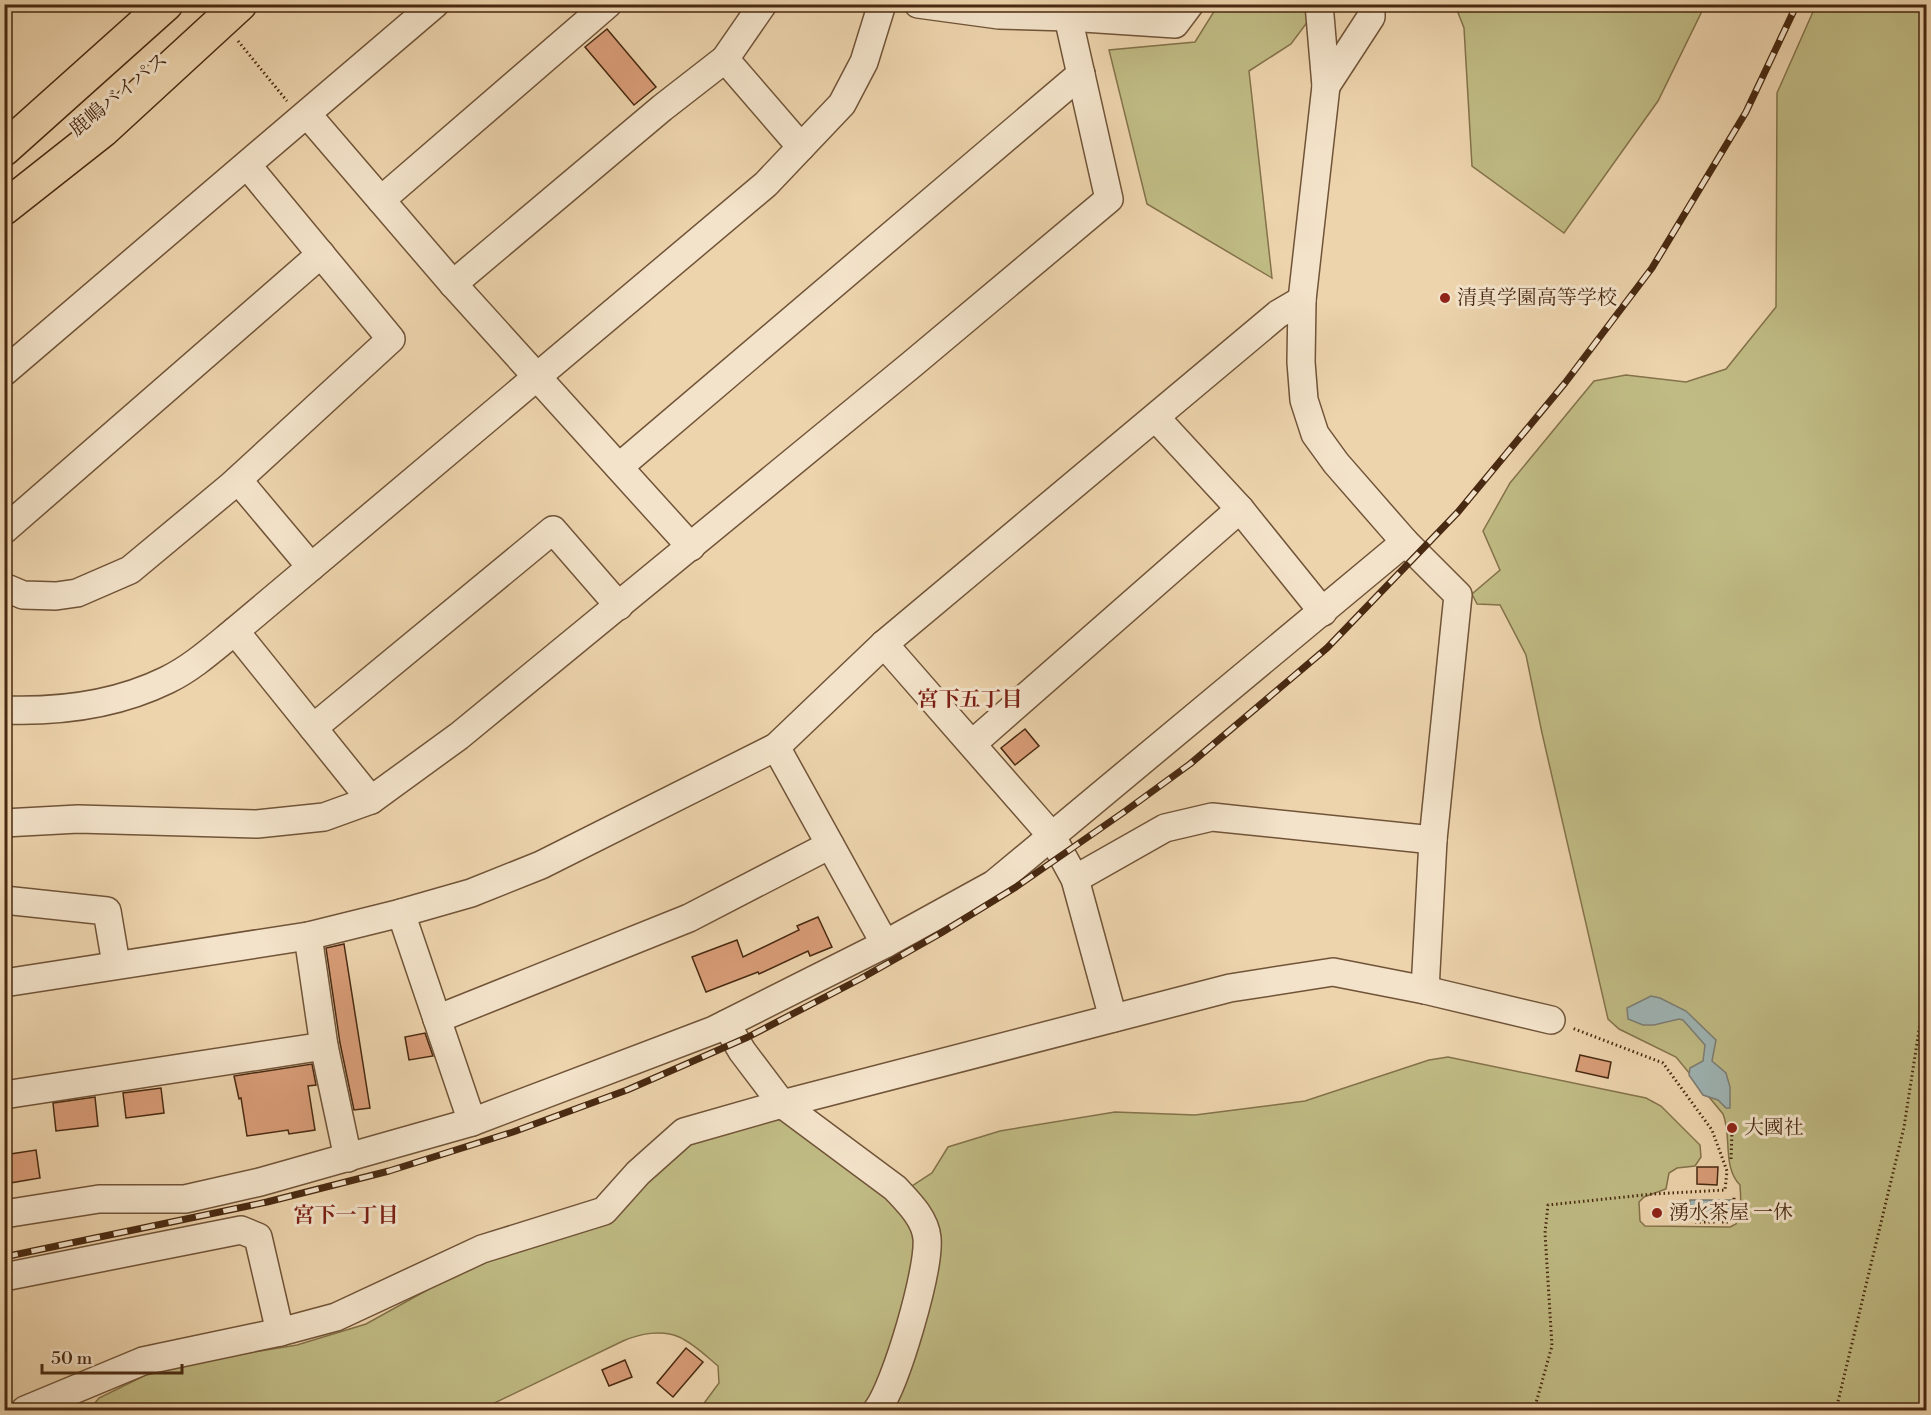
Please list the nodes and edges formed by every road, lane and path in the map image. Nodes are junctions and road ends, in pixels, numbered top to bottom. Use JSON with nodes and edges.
{"nodes":[{"id":1,"x":435,"y":4,"type":"edge"},
{"id":2,"x":608,"y":4,"type":"edge"},
{"id":3,"x":763,"y":4,"type":"edge"},
{"id":4,"x":882,"y":4,"type":"edge"},
{"id":5,"x":918,"y":4,"type":"edge"},
{"id":6,"x":1190,"y":4,"type":"edge"},
{"id":7,"x":1319,"y":4,"type":"edge"},
{"id":8,"x":1371,"y":4,"type":"edge"},
{"id":9,"x":231,"y":10,"type":"edge"},
{"id":10,"x":999,"y":10,"type":"edge"},
{"id":11,"x":156,"y":13,"type":"edge"},
{"id":12,"x":1068,"y":16,"type":"junction"},
{"id":13,"x":725,"y":59,"type":"junction"},
{"id":14,"x":1081,"y":74,"type":"junction"},
{"id":15,"x":1326,"y":86,"type":"junction"},
{"id":16,"x":304,"y":116,"type":"junction"},
{"id":17,"x":4,"y":128,"type":"edge"},
{"id":18,"x":801,"y":147,"type":"junction"},
{"id":19,"x":4,"y":149,"type":"edge"},
{"id":20,"x":247,"y":165,"type":"junction"},
{"id":21,"x":4,"y":185,"type":"edge"},
{"id":22,"x":381,"y":200,"type":"junction"},
{"id":23,"x":4,"y":208,"type":"edge"},
{"id":24,"x":321,"y":254,"type":"junction"},
{"id":25,"x":453,"y":284,"type":"junction"},
{"id":26,"x":1302,"y":300,"type":"junction"},
{"id":27,"x":4,"y":372,"type":"edge"},
{"id":28,"x":537,"y":376,"type":"junction"},
{"id":29,"x":1156,"y":418,"type":"junction"},
{"id":30,"x":619,"y":467,"type":"junction"},
{"id":31,"x":238,"y":480,"type":"junction"},
{"id":32,"x":1240,"y":509,"type":"junction"},
{"id":33,"x":4,"y":530,"type":"edge"},
{"id":34,"x":1404,"y":542,"type":"junction"},
{"id":35,"x":691,"y":547,"type":"junction"},
{"id":36,"x":311,"y":567,"type":"junction"},
{"id":37,"x":4,"y":587,"type":"edge"},
{"id":38,"x":619,"y":606,"type":"junction"},
{"id":39,"x":1323,"y":612,"type":"junction"},
{"id":40,"x":235,"y":631,"type":"junction"},
{"id":41,"x":884,"y":644,"type":"junction"},
{"id":42,"x":4,"y":710,"type":"edge"},
{"id":43,"x":313,"y":728,"type":"junction"},
{"id":44,"x":972,"y":744,"type":"junction"},
{"id":45,"x":776,"y":747,"type":"junction"},
{"id":46,"x":371,"y":800,"type":"junction"},
{"id":47,"x":4,"y":823,"type":"edge"},
{"id":48,"x":1051,"y":835,"type":"junction"},
{"id":49,"x":1433,"y":840,"type":"junction"},
{"id":50,"x":830,"y":845,"type":"junction"},
{"id":51,"x":1075,"y":879,"type":"junction"},
{"id":52,"x":4,"y":900,"type":"edge"},
{"id":53,"x":401,"y":914,"type":"junction"},
{"id":54,"x":308,"y":936,"type":"junction"},
{"id":55,"x":885,"y":944,"type":"junction"},
{"id":56,"x":116,"y":964,"type":"junction"},
{"id":57,"x":4,"y":982,"type":"edge"},
{"id":58,"x":1926,"y":985,"type":"edge"},
{"id":59,"x":1425,"y":990,"type":"junction"},
{"id":60,"x":1113,"y":1018,"type":"junction"},
{"id":61,"x":437,"y":1019,"type":"junction"},
{"id":62,"x":1551,"y":1020,"type":"joint"},
{"id":63,"x":726,"y":1024,"type":"junction"},
{"id":64,"x":324,"y":1046,"type":"junction"},
{"id":65,"x":4,"y":1095,"type":"edge"},
{"id":66,"x":782,"y":1104,"type":"junction"},
{"id":67,"x":472,"y":1122,"type":"junction"},
{"id":68,"x":1732,"y":1132,"type":"dead end"},
{"id":69,"x":348,"y":1158,"type":"junction"},
{"id":70,"x":1731,"y":1159,"type":"dead end"},
{"id":71,"x":1734,"y":1197,"type":"dead end"},
{"id":72,"x":4,"y":1214,"type":"edge"},
{"id":73,"x":1695,"y":1222,"type":"dead end"},
{"id":74,"x":4,"y":1277,"type":"edge"},
{"id":75,"x":280,"y":1332,"type":"junction"},
{"id":76,"x":25,"y":1410,"type":"edge"},
{"id":77,"x":878,"y":1410,"type":"edge"},
{"id":78,"x":1534,"y":1410,"type":"edge"},
{"id":79,"x":1836,"y":1410,"type":"edge"}],
"edges":[{"from":1,"to":16,"type":"street"},
{"from":2,"to":22,"type":"street"},
{"from":3,"to":13,"type":"street"},
{"from":4,"to":18,"type":"street"},
{"from":5,"to":10,"type":"street"},
{"from":6,"to":12,"type":"street"},
{"from":7,"to":15,"type":"street"},
{"from":8,"to":15,"type":"street"},
{"from":9,"to":16,"type":"path"},
{"from":9,"to":21,"type":"highway","name":"鹿嶋バイパス"},
{"from":9,"to":23,"type":"highway"},
{"from":10,"to":12,"type":"street"},
{"from":11,"to":17,"type":"highway"},
{"from":11,"to":19,"type":"highway","name":"鹿嶋バイパス"},
{"from":12,"to":14,"type":"street"},
{"from":13,"to":18,"type":"street"},
{"from":13,"to":25,"type":"street"},
{"from":14,"to":30,"type":"street"},
{"from":14,"to":35,"type":"street"},
{"from":15,"to":26,"type":"street"},
{"from":16,"to":20,"type":"street"},
{"from":16,"to":22,"type":"street"},
{"from":18,"to":28,"type":"street"},
{"from":20,"to":24,"type":"street"},
{"from":20,"to":27,"type":"street"},
{"from":22,"to":25,"type":"street"},
{"from":24,"to":31,"type":"street"},
{"from":24,"to":33,"type":"street"},
{"from":25,"to":28,"type":"street"},
{"from":26,"to":29,"type":"street"},
{"from":26,"to":34,"type":"street"},
{"from":28,"to":30,"type":"street"},
{"from":28,"to":36,"type":"street"},
{"from":29,"to":32,"type":"street"},
{"from":29,"to":41,"type":"street"},
{"from":30,"to":35,"type":"street"},
{"from":31,"to":36,"type":"street"},
{"from":31,"to":37,"type":"street"},
{"from":32,"to":39,"type":"street"},
{"from":32,"to":44,"type":"street"},
{"from":34,"to":39,"type":"street"},
{"from":34,"to":49,"type":"street"},
{"from":35,"to":38,"type":"street"},
{"from":36,"to":40,"type":"street"},
{"from":38,"to":43,"type":"street"},
{"from":38,"to":46,"type":"street"},
{"from":39,"to":48,"type":"street"},
{"from":40,"to":42,"type":"street"},
{"from":40,"to":43,"type":"street"},
{"from":41,"to":44,"type":"street"},
{"from":41,"to":45,"type":"street"},
{"from":43,"to":46,"type":"street"},
{"from":44,"to":48,"type":"street"},
{"from":45,"to":50,"type":"street"},
{"from":45,"to":53,"type":"street"},
{"from":46,"to":47,"type":"street"},
{"from":48,"to":51,"type":"street"},
{"from":48,"to":55,"type":"street"},
{"from":49,"to":51,"type":"street"},
{"from":49,"to":59,"type":"street"},
{"from":50,"to":55,"type":"street"},
{"from":50,"to":61,"type":"street"},
{"from":51,"to":60,"type":"street"},
{"from":52,"to":56,"type":"street"},
{"from":53,"to":54,"type":"street"},
{"from":53,"to":61,"type":"street"},
{"from":54,"to":56,"type":"street"},
{"from":54,"to":64,"type":"street"},
{"from":55,"to":63,"type":"street"},
{"from":56,"to":57,"type":"street"},
{"from":58,"to":79,"type":"path"},
{"from":59,"to":60,"type":"street"},
{"from":59,"to":62,"type":"street"},
{"from":60,"to":66,"type":"street"},
{"from":61,"to":67,"type":"street"},
{"from":62,"to":78,"type":"path"},
{"from":63,"to":66,"type":"street"},
{"from":63,"to":67,"type":"street"},
{"from":64,"to":65,"type":"street"},
{"from":64,"to":69,"type":"street"},
{"from":66,"to":75,"type":"street"},
{"from":66,"to":77,"type":"street"},
{"from":67,"to":69,"type":"street"},
{"from":68,"to":70,"type":"path"},
{"from":69,"to":72,"type":"street"},
{"from":71,"to":73,"type":"path"},
{"from":74,"to":75,"type":"street"},
{"from":75,"to":76,"type":"street"}]}
